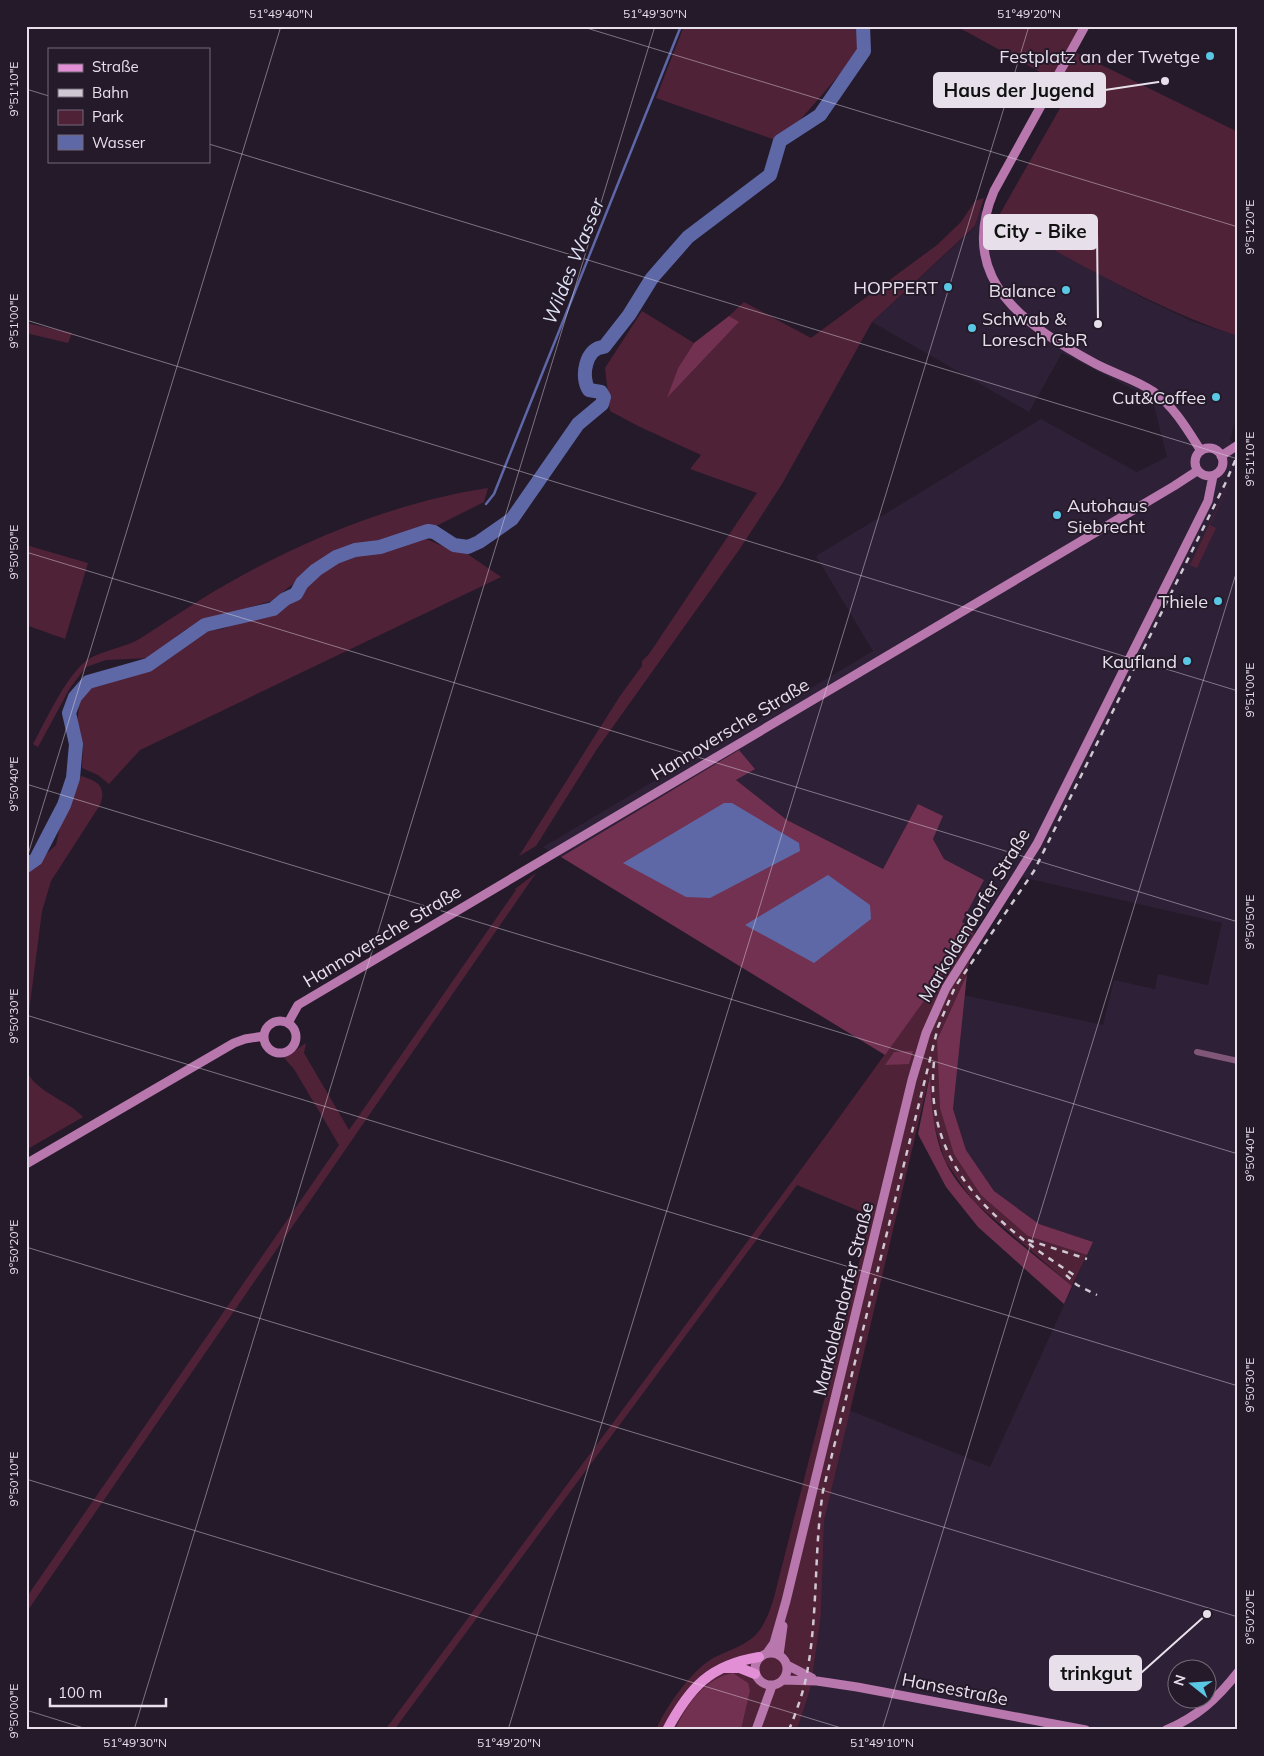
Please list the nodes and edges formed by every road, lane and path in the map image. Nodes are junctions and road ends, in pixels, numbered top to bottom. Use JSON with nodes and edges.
{"nodes":[{"id":1,"x":1085,"y":26,"type":"edge"},
{"id":2,"x":1238,"y":446,"type":"edge"},
{"id":3,"x":1201,"y":451,"type":"junction"},
{"id":4,"x":1221,"y":456,"type":"junction"},
{"id":5,"x":1197,"y":470,"type":"junction"},
{"id":6,"x":1213,"y":476,"type":"junction"},
{"id":7,"x":288,"y":1023,"type":"junction"},
{"id":8,"x":264,"y":1036,"type":"junction"},
{"id":9,"x":1197,"y":1052,"type":"dead end"},
{"id":10,"x":1238,"y":1061,"type":"edge"},
{"id":11,"x":26,"y":1164,"type":"edge"},
{"id":12,"x":786,"y":1601,"type":"junction"},
{"id":13,"x":763,"y":1655,"type":"junction"},
{"id":14,"x":779,"y":1655,"type":"junction"},
{"id":15,"x":787,"y":1665,"type":"junction"},
{"id":16,"x":722,"y":1669,"type":"junction"},
{"id":17,"x":1238,"y":1672,"type":"edge"},
{"id":18,"x":758,"y":1678,"type":"junction"},
{"id":19,"x":783,"y":1680,"type":"junction"},
{"id":20,"x":817,"y":1680,"type":"junction"},
{"id":21,"x":772,"y":1686,"type":"junction"},
{"id":22,"x":757,"y":1726,"type":"edge"},
{"id":23,"x":667,"y":1730,"type":"edge"},
{"id":24,"x":1086,"y":1730,"type":"edge"},
{"id":25,"x":1166,"y":1730,"type":"edge"}],
"edges":[{"from":1,"to":3,"type":"main road"},
{"from":2,"to":4,"type":"main road"},
{"from":3,"to":4,"type":"main road"},
{"from":3,"to":5,"type":"main road"},
{"from":4,"to":6,"type":"main road"},
{"from":5,"to":6,"type":"main road"},
{"from":5,"to":7,"type":"main road","name":"Hannoversche Straße"},
{"from":6,"to":12,"type":"main road","name":"Markoldendorfer Straße"},
{"from":7,"to":8,"type":"main road"},
{"from":7,"to":8,"type":"main road"},
{"from":8,"to":11,"type":"main road"},
{"from":9,"to":10,"type":"street"},
{"from":12,"to":13,"type":"main road","name":"Markoldendorfer Straße"},
{"from":12,"to":14,"type":"main road","name":"Markoldendorfer Straße"},
{"from":13,"to":14,"type":"main road"},
{"from":13,"to":16,"type":"main road"},
{"from":13,"to":18,"type":"main road"},
{"from":14,"to":15,"type":"main road"},
{"from":15,"to":19,"type":"main road"},
{"from":15,"to":20,"type":"main road","name":"Hansestraße"},
{"from":16,"to":18,"type":"main road"},
{"from":16,"to":23,"type":"main road"},
{"from":17,"to":25,"type":"main road"},
{"from":18,"to":21,"type":"main road"},
{"from":18,"to":22,"type":"main road"},
{"from":19,"to":20,"type":"main road","name":"Hansestraße"},
{"from":19,"to":21,"type":"main road"},
{"from":20,"to":24,"type":"main road","name":"Hansestraße"},
{"from":21,"to":22,"type":"main road"}]}
